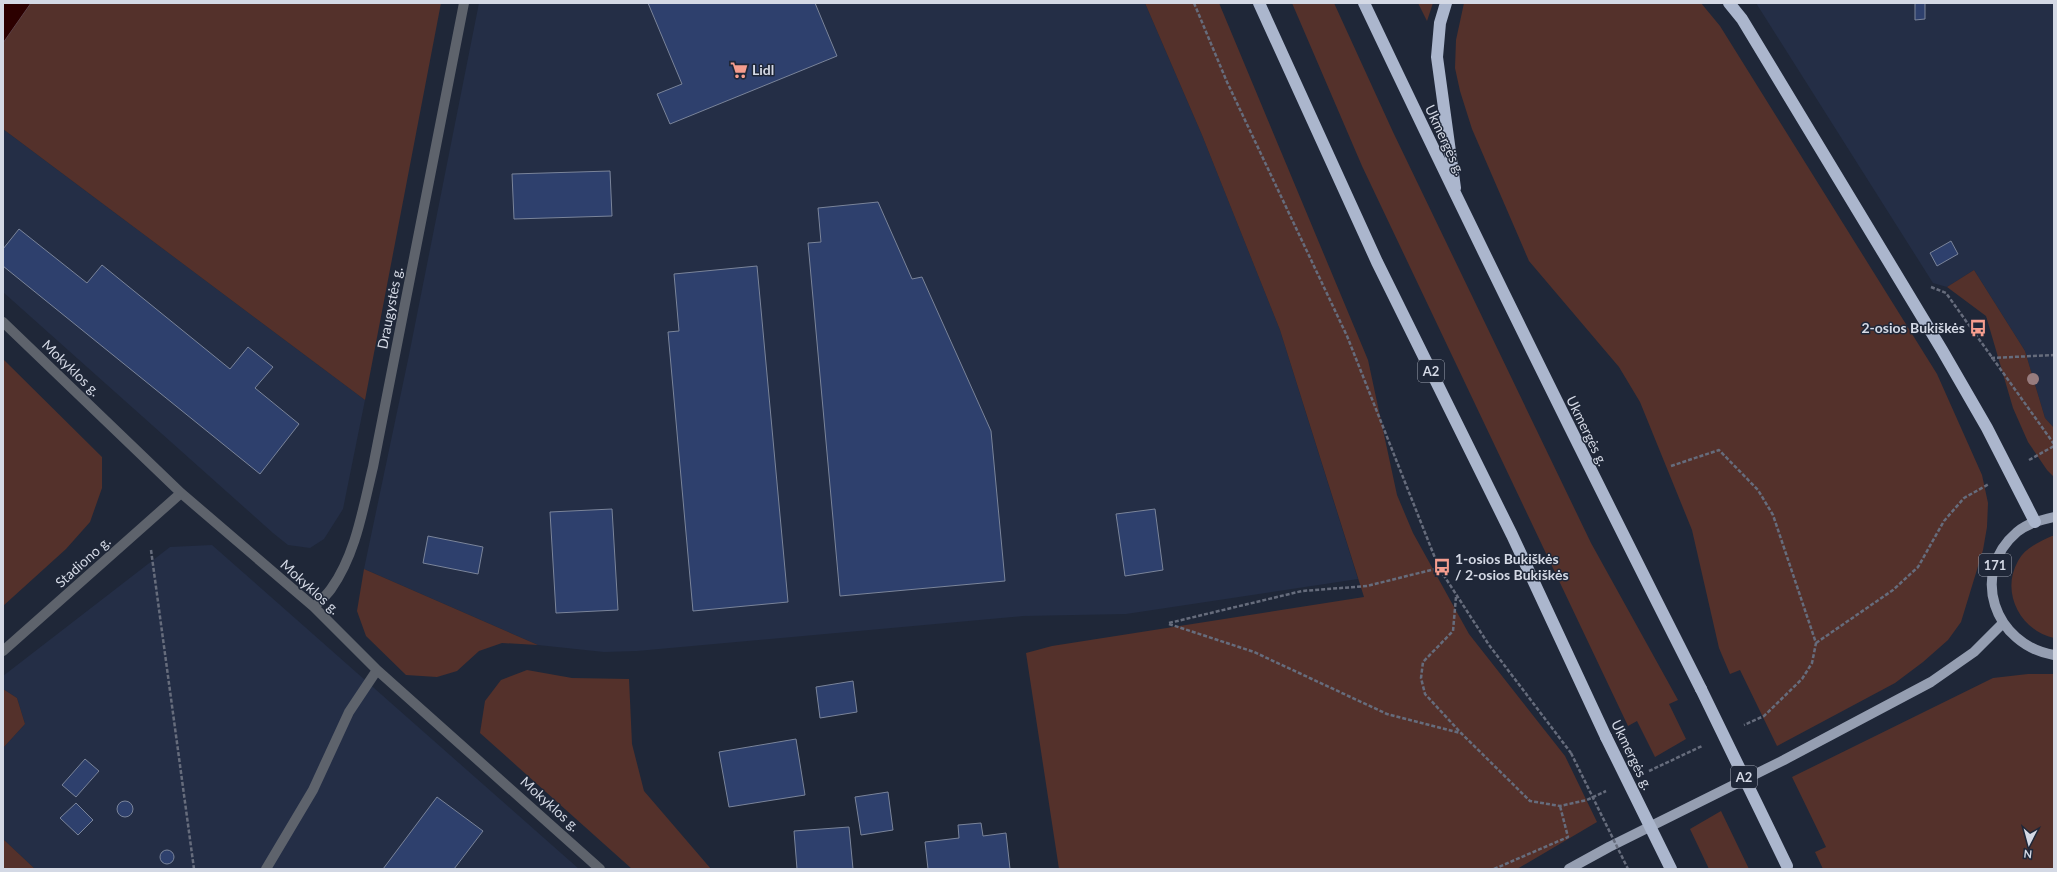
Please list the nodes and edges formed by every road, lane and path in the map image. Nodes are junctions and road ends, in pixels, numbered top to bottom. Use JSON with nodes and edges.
{"nodes":[{"id":1,"x":464,"y":3,"type":"edge"},
{"id":2,"x":1194,"y":3,"type":"edge"},
{"id":3,"x":1259,"y":3,"type":"edge"},
{"id":4,"x":1364,"y":3,"type":"edge"},
{"id":5,"x":1446,"y":3,"type":"edge"},
{"id":6,"x":1729,"y":3,"type":"edge"},
{"id":7,"x":1457,"y":199,"type":"junction"},
{"id":8,"x":1894,"y":270,"type":"junction"},
{"id":9,"x":3,"y":322,"type":"edge"},
{"id":10,"x":2054,"y":355,"type":"edge"},
{"id":11,"x":1990,"y":358,"type":"junction"},
{"id":12,"x":2054,"y":444,"type":"edge"},
{"id":13,"x":1671,"y":466,"type":"dead end"},
{"id":14,"x":1980,"y":490,"type":"dead end"},
{"id":15,"x":181,"y":493,"type":"junction"},
{"id":16,"x":2054,"y":517,"type":"edge"},
{"id":17,"x":2035,"y":522,"type":"junction"},
{"id":18,"x":147,"y":523,"type":"junction"},
{"id":19,"x":1439,"y":568,"type":"junction"},
{"id":20,"x":1456,"y":597,"type":"junction"},
{"id":21,"x":314,"y":607,"type":"junction"},
{"id":22,"x":2002,"y":624,"type":"junction"},
{"id":23,"x":1816,"y":643,"type":"junction"},
{"id":24,"x":3,"y":652,"type":"edge"},
{"id":25,"x":2054,"y":655,"type":"edge"},
{"id":26,"x":377,"y":670,"type":"junction"},
{"id":27,"x":1743,"y":726,"type":"dead end"},
{"id":28,"x":1461,"y":733,"type":"junction"},
{"id":29,"x":1708,"y":743,"type":"dead end"},
{"id":30,"x":1644,"y":773,"type":"dead end"},
{"id":31,"x":1608,"y":790,"type":"dead end"},
{"id":32,"x":1560,"y":806,"type":"junction"},
{"id":33,"x":1788,"y":868,"type":"edge"},
{"id":34,"x":194,"y":869,"type":"edge"},
{"id":35,"x":266,"y":869,"type":"edge"},
{"id":36,"x":600,"y":869,"type":"edge"},
{"id":37,"x":1494,"y":869,"type":"edge"},
{"id":38,"x":1569,"y":869,"type":"edge"},
{"id":39,"x":1628,"y":869,"type":"edge"},
{"id":40,"x":1671,"y":869,"type":"edge"}],
"edges":[{"from":1,"to":21,"type":"street","name":"Draugystės g."},
{"from":2,"to":19,"type":"path"},
{"from":3,"to":40,"type":"highway","name":"Ukmergės g.","number":"A2","bridge":true},
{"from":4,"to":7,"type":"highway","name":"Ukmergės g.","number":"A2"},
{"from":5,"to":7,"type":"highway"},
{"from":6,"to":8,"type":"highway"},
{"from":7,"to":33,"type":"highway","name":"Ukmergės g.","number":"A2","bridge":true},
{"from":8,"to":11,"type":"path"},
{"from":8,"to":17,"type":"highway"},
{"from":9,"to":15,"type":"street","name":"Mokyklos g."},
{"from":10,"to":11,"type":"path"},
{"from":11,"to":12,"type":"path"},
{"from":13,"to":23,"type":"path"},
{"from":14,"to":23,"type":"path"},
{"from":15,"to":18,"type":"street","name":"Stadiono g."},
{"from":15,"to":21,"type":"street","name":"Mokyklos g."},
{"from":16,"to":17,"type":"main road","number":"171"},
{"from":17,"to":22,"type":"main road","number":"171"},
{"from":18,"to":24,"type":"street","name":"Stadiono g."},
{"from":18,"to":34,"type":"path"},
{"from":19,"to":20,"type":"path"},
{"from":19,"to":28,"type":"path"},
{"from":20,"to":28,"type":"path"},
{"from":20,"to":39,"type":"path","bridge":true},
{"from":21,"to":26,"type":"street","name":"Mokyklos g."},
{"from":22,"to":25,"type":"main road","number":"171"},
{"from":22,"to":38,"type":"main road"},
{"from":23,"to":27,"type":"path"},
{"from":26,"to":35,"type":"street"},
{"from":26,"to":36,"type":"street","name":"Mokyklos g."},
{"from":28,"to":32,"type":"path"},
{"from":29,"to":30,"type":"path"},
{"from":31,"to":32,"type":"path"},
{"from":32,"to":37,"type":"path"}]}
